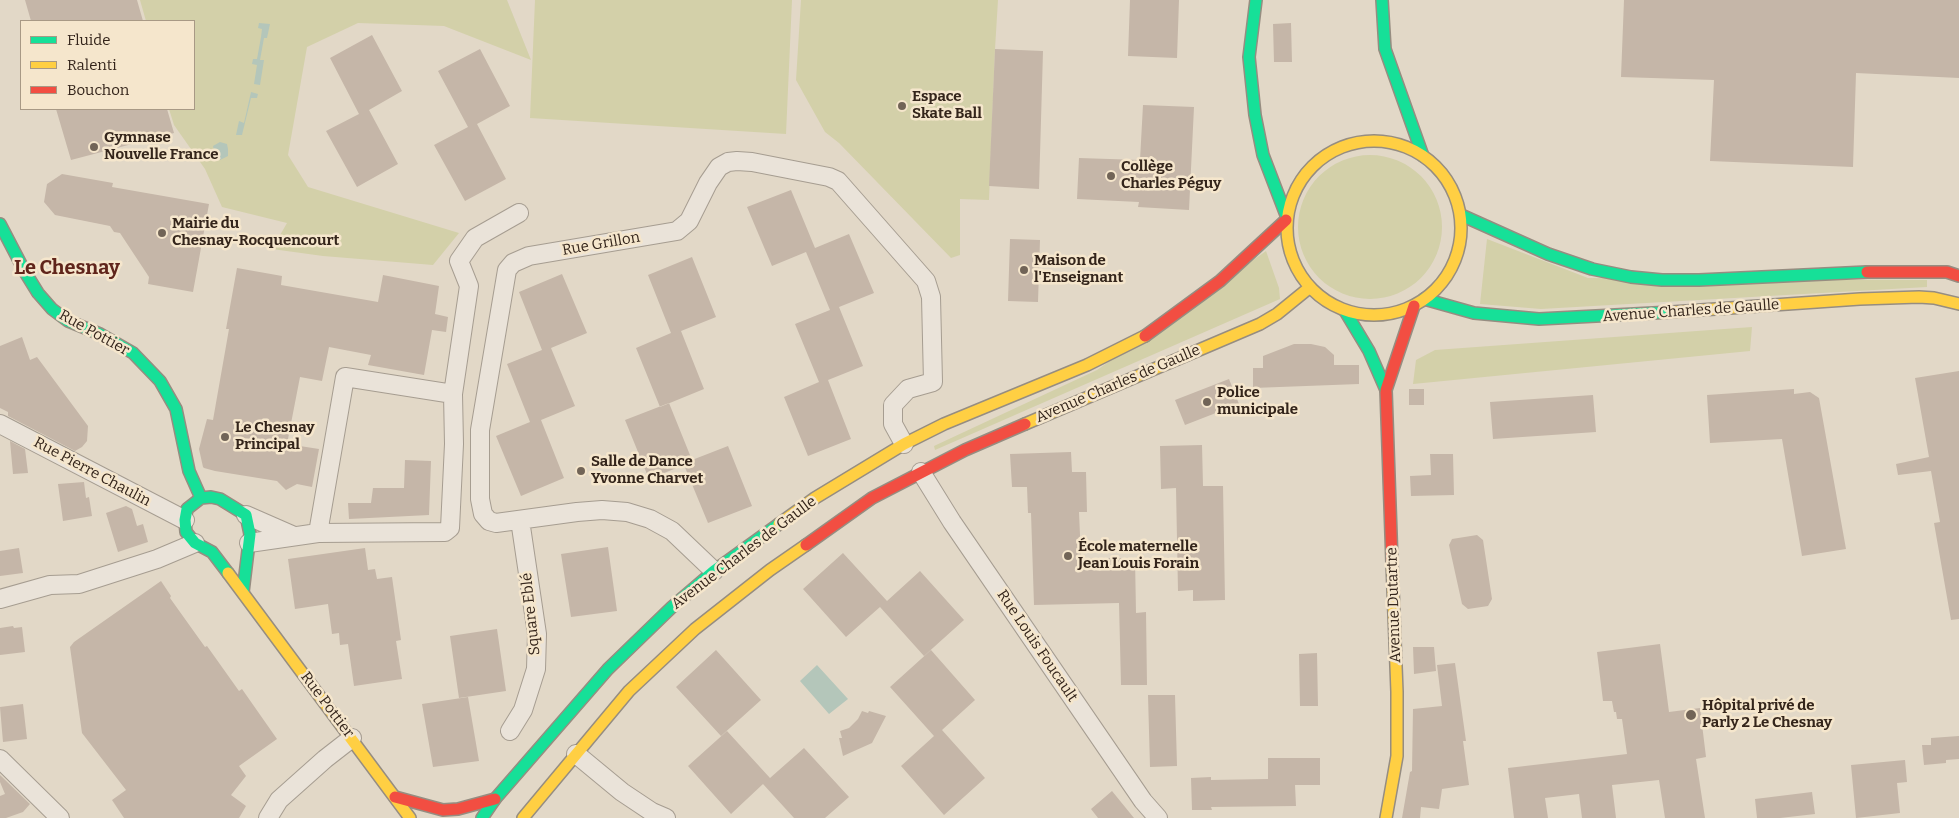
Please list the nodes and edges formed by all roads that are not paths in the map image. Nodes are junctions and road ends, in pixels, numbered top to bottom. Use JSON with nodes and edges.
{"nodes":[{"id":1,"x":1256,"y":0,"type":"edge"},
{"id":2,"x":1382,"y":0,"type":"edge"},
{"id":3,"x":1244,"y":10,"type":"dead end"},
{"id":4,"x":1249,"y":57,"type":"junction"},
{"id":5,"x":1423,"y":156,"type":"junction"},
{"id":6,"x":519,"y":213,"type":"dead end"},
{"id":7,"x":1461,"y":215,"type":"junction"},
{"id":8,"x":1286,"y":218,"type":"junction"},
{"id":9,"x":0,"y":224,"type":"edge"},
{"id":10,"x":1959,"y":276,"type":"edge"},
{"id":11,"x":1309,"y":288,"type":"junction"},
{"id":12,"x":1424,"y":300,"type":"junction"},
{"id":13,"x":1959,"y":304,"type":"edge"},
{"id":14,"x":1414,"y":306,"type":"junction"},
{"id":15,"x":1345,"y":311,"type":"junction"},
{"id":16,"x":1386,"y":390,"type":"junction"},
{"id":17,"x":453,"y":394,"type":"junction"},
{"id":18,"x":0,"y":424,"type":"edge"},
{"id":19,"x":906,"y":448,"type":"junction"},
{"id":20,"x":919,"y":468,"type":"junction"},
{"id":21,"x":201,"y":498,"type":"junction"},
{"id":22,"x":246,"y":515,"type":"junction"},
{"id":23,"x":185,"y":520,"type":"junction"},
{"id":24,"x":520,"y":520,"type":"junction"},
{"id":25,"x":318,"y":534,"type":"junction"},
{"id":26,"x":294,"y":536,"type":"junction"},
{"id":27,"x":195,"y":543,"type":"junction"},
{"id":28,"x":245,"y":546,"type":"junction"},
{"id":29,"x":714,"y":571,"type":"junction"},
{"id":30,"x":243,"y":592,"type":"junction"},
{"id":31,"x":0,"y":599,"type":"edge"},
{"id":32,"x":510,"y":731,"type":"dead end"},
{"id":33,"x":352,"y":738,"type":"junction"},
{"id":34,"x":576,"y":754,"type":"junction"},
{"id":35,"x":0,"y":759,"type":"edge"},
{"id":36,"x":395,"y":797,"type":"junction"},
{"id":37,"x":494,"y":799,"type":"junction"},
{"id":38,"x":60,"y":818,"type":"edge"},
{"id":39,"x":268,"y":818,"type":"edge"},
{"id":40,"x":410,"y":818,"type":"edge"},
{"id":41,"x":482,"y":818,"type":"edge"},
{"id":42,"x":523,"y":818,"type":"edge"},
{"id":43,"x":666,"y":818,"type":"edge"},
{"id":44,"x":1158,"y":818,"type":"edge"},
{"id":45,"x":1386,"y":818,"type":"edge"}],
"edges":[{"from":1,"to":4,"type":"main road"},
{"from":2,"to":5,"type":"main road"},
{"from":3,"to":4,"type":"main road"},
{"from":4,"to":8,"type":"main road"},
{"from":5,"to":7,"type":"main road"},
{"from":5,"to":8,"type":"main road"},
{"from":6,"to":17,"type":"street"},
{"from":7,"to":10,"type":"main road","name":"Avenue Charles de Gaulle"},
{"from":7,"to":12,"type":"main road"},
{"from":8,"to":11,"type":"main road"},
{"from":8,"to":19,"type":"main road","name":"Avenue Charles de Gaulle"},
{"from":9,"to":21,"type":"main road","name":"Rue Pottier"},
{"from":11,"to":15,"type":"main road"},
{"from":11,"to":20,"type":"main road","name":"Avenue Charles de Gaulle"},
{"from":12,"to":13,"type":"main road","name":"Avenue Charles de Gaulle"},
{"from":12,"to":14,"type":"main road"},
{"from":14,"to":15,"type":"main road"},
{"from":14,"to":16,"type":"main road","name":"Avenue Dutartre"},
{"from":15,"to":16,"type":"main road","name":"Avenue Dutartre"},
{"from":16,"to":45,"type":"main road","name":"Avenue Dutartre"},
{"from":17,"to":25,"type":"street"},
{"from":17,"to":25,"type":"street"},
{"from":18,"to":23,"type":"street","name":"Rue Pierre Chaulin"},
{"from":19,"to":24,"type":"street","name":"Rue Grillon"},
{"from":19,"to":29,"type":"main road","name":"Avenue Charles de Gaulle"},
{"from":20,"to":34,"type":"main road","name":"Avenue Charles de Gaulle"},
{"from":20,"to":44,"type":"street","name":"Rue Louis Foucault"},
{"from":21,"to":22,"type":"main road"},
{"from":21,"to":23,"type":"main road"},
{"from":22,"to":26,"type":"street"},
{"from":22,"to":28,"type":"main road"},
{"from":23,"to":27,"type":"main road"},
{"from":24,"to":29,"type":"street","name":"Rue Grillon"},
{"from":24,"to":32,"type":"street","name":"Square Eblé"},
{"from":25,"to":26,"type":"street"},
{"from":26,"to":28,"type":"street"},
{"from":27,"to":30,"type":"main road","name":"Rue Pottier"},
{"from":27,"to":31,"type":"street"},
{"from":28,"to":30,"type":"main road"},
{"from":29,"to":37,"type":"main road","name":"Avenue Charles de Gaulle"},
{"from":30,"to":33,"type":"main road","name":"Rue Pottier"},
{"from":33,"to":36,"type":"main road","name":"Rue Pottier"},
{"from":33,"to":39,"type":"street"},
{"from":34,"to":42,"type":"main road","name":"Avenue Charles de Gaulle"},
{"from":34,"to":43,"type":"street"},
{"from":35,"to":38,"type":"street"},
{"from":36,"to":37,"type":"main road"},
{"from":36,"to":40,"type":"main road","name":"Rue Pottier"},
{"from":37,"to":41,"type":"main road","name":"Avenue Charles de Gaulle"}]}
